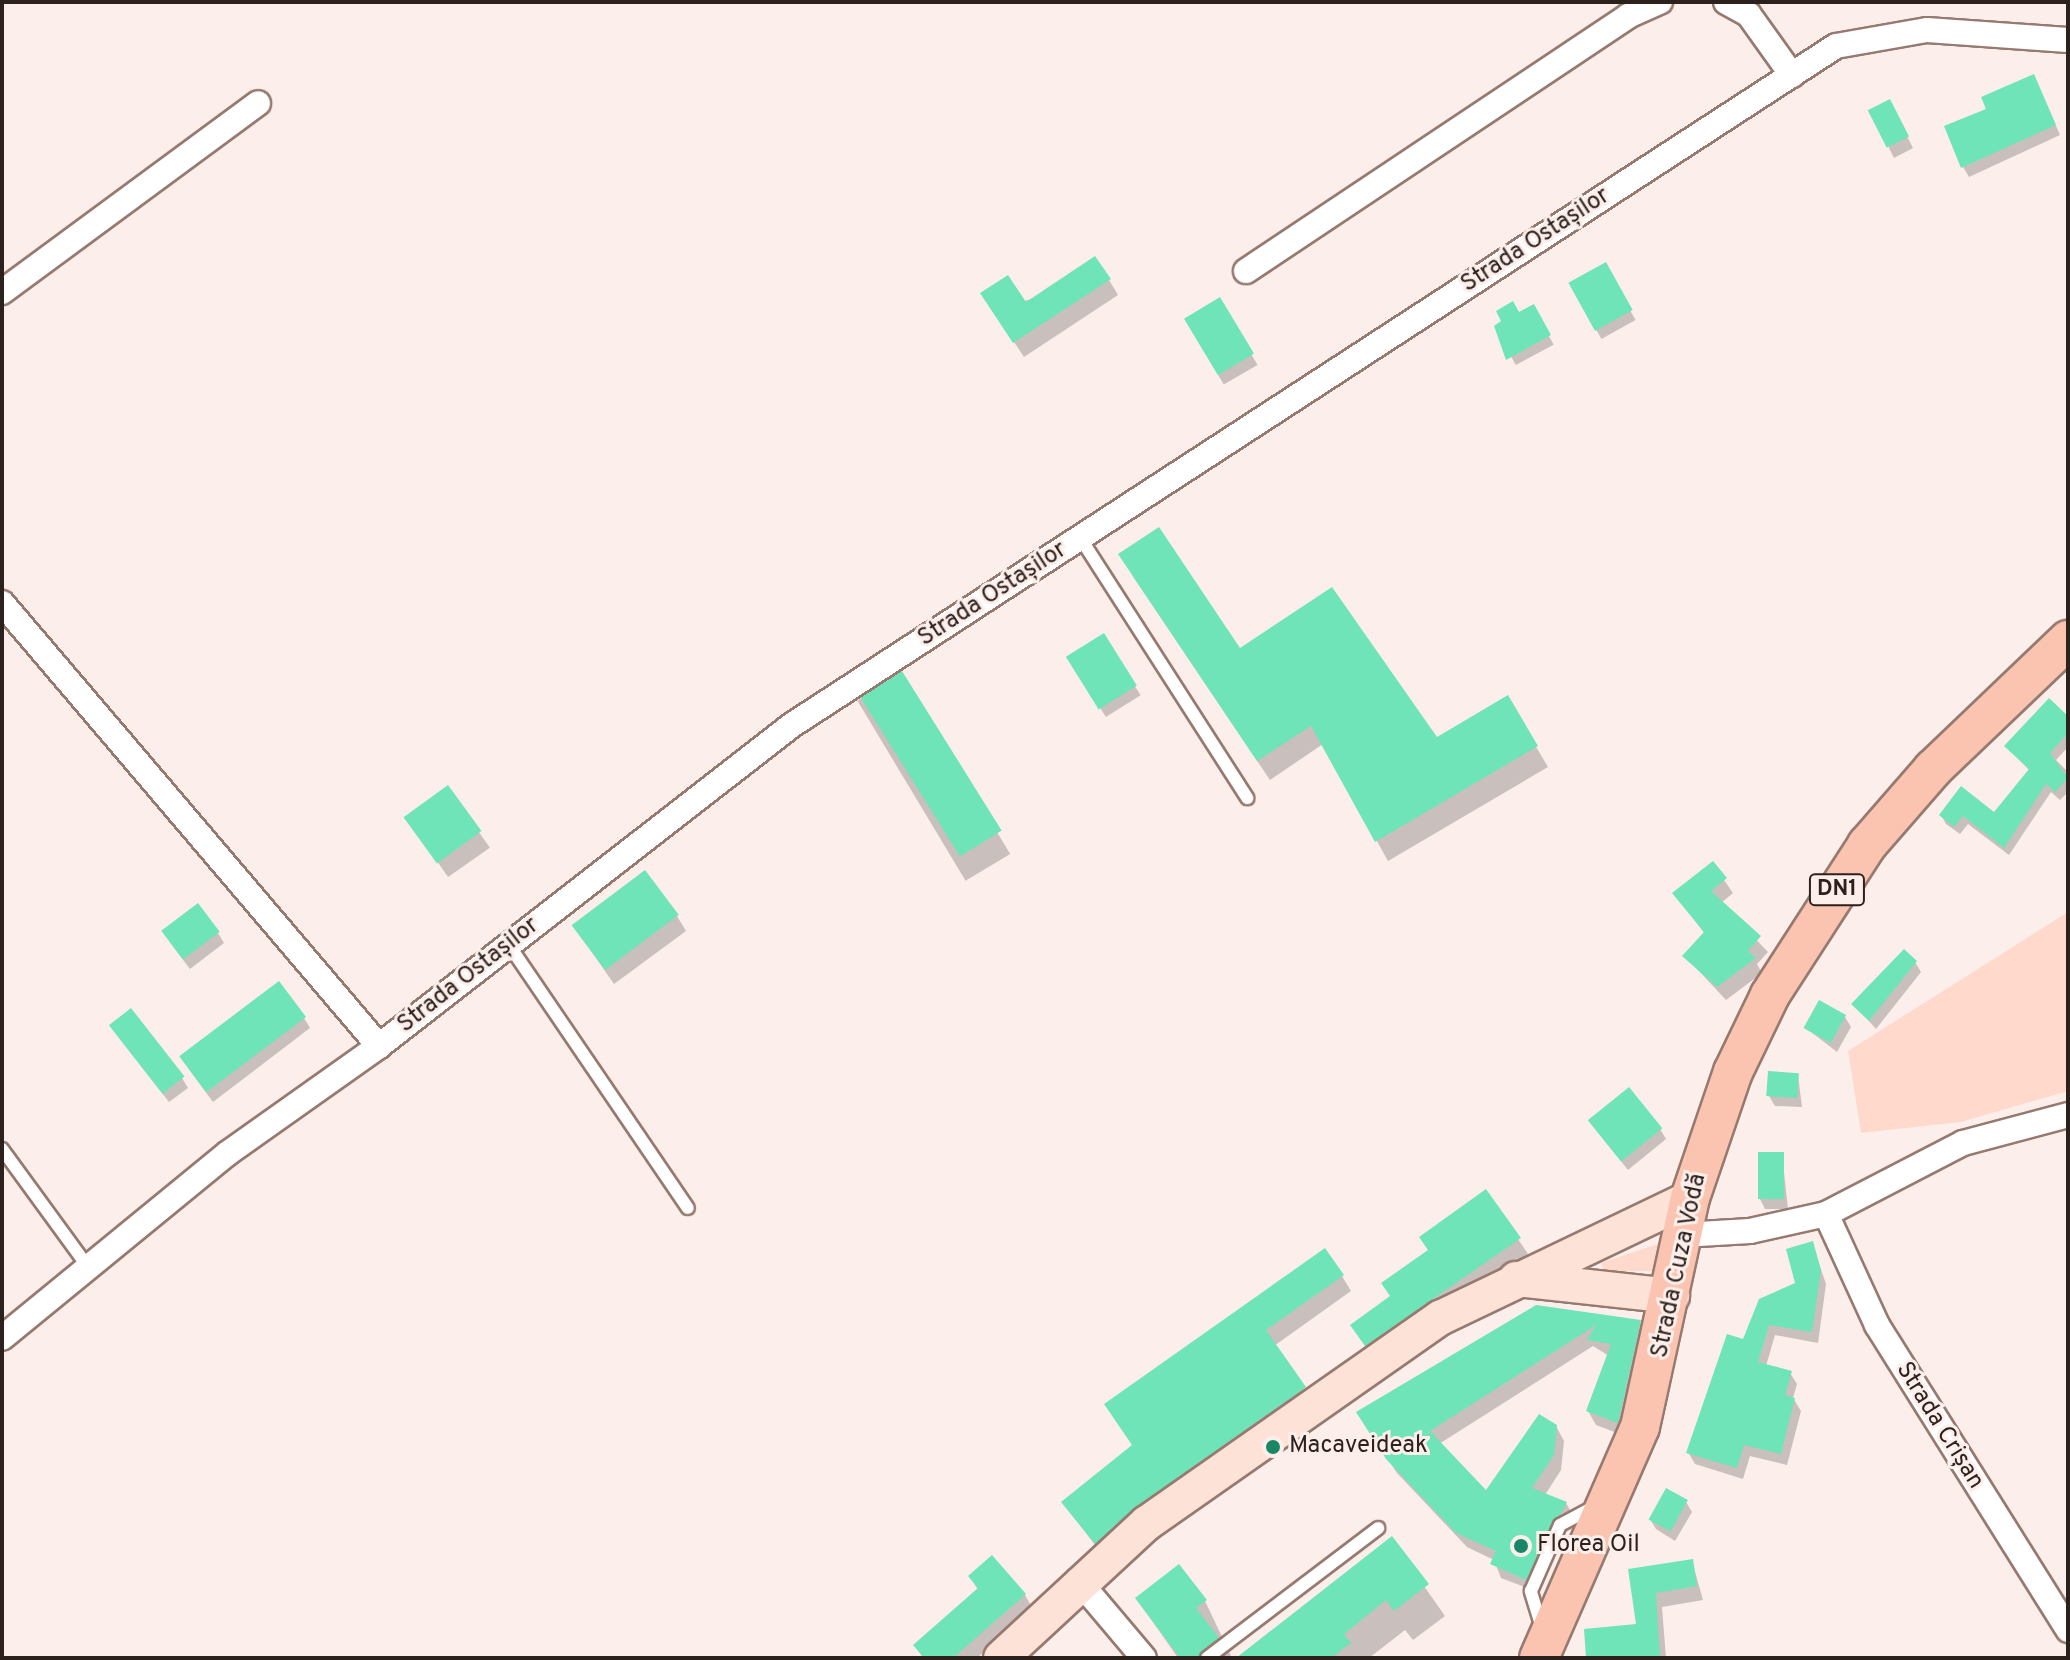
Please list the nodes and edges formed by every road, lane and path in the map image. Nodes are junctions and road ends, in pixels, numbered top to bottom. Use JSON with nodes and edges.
{"nodes":[{"id":1,"x":1660,"y":2,"type":"edge"},
{"id":2,"x":1726,"y":2,"type":"edge"},
{"id":3,"x":2068,"y":40,"type":"edge"},
{"id":4,"x":1792,"y":75,"type":"junction"},
{"id":5,"x":258,"y":103,"type":"dead end"},
{"id":6,"x":1246,"y":271,"type":"dead end"},
{"id":7,"x":2,"y":292,"type":"edge"},
{"id":8,"x":1081,"y":539,"type":"junction"},
{"id":9,"x":2,"y":603,"type":"edge"},
{"id":10,"x":2068,"y":640,"type":"edge"},
{"id":11,"x":1247,"y":798,"type":"dead end"},
{"id":12,"x":509,"y":945,"type":"junction"},
{"id":13,"x":379,"y":1046,"type":"junction"},
{"id":14,"x":2068,"y":1115,"type":"edge"},
{"id":15,"x":2,"y":1149,"type":"edge"},
{"id":16,"x":1690,"y":1198,"type":"junction"},
{"id":17,"x":688,"y":1208,"type":"dead end"},
{"id":18,"x":1826,"y":1214,"type":"junction"},
{"id":19,"x":1682,"y":1235,"type":"junction"},
{"id":20,"x":88,"y":1267,"type":"junction"},
{"id":21,"x":1515,"y":1279,"type":"junction"},
{"id":22,"x":1672,"y":1296,"type":"junction"},
{"id":23,"x":2,"y":1338,"type":"edge"},
{"id":24,"x":1378,"y":1528,"type":"dead end"},
{"id":25,"x":1078,"y":1580,"type":"junction"},
{"id":26,"x":2068,"y":1630,"type":"edge"},
{"id":27,"x":1542,"y":1648,"type":"edge"},
{"id":28,"x":1001,"y":1658,"type":"edge"},
{"id":29,"x":1144,"y":1658,"type":"edge"},
{"id":30,"x":1207,"y":1658,"type":"edge"}],
"edges":[{"from":1,"to":6,"type":"street"},
{"from":2,"to":4,"type":"street"},
{"from":3,"to":4,"type":"street","name":"Strada Ostașilor"},
{"from":4,"to":8,"type":"street","name":"Strada Ostașilor"},
{"from":5,"to":7,"type":"street"},
{"from":8,"to":11,"type":"lane"},
{"from":8,"to":12,"type":"street","name":"Strada Ostașilor"},
{"from":9,"to":13,"type":"street"},
{"from":10,"to":16,"type":"main road","name":"Strada Cuza Vodă","number":"DN1"},
{"from":12,"to":13,"type":"street","name":"Strada Ostașilor"},
{"from":12,"to":17,"type":"lane"},
{"from":13,"to":20,"type":"street","name":"Strada Ostașilor"},
{"from":14,"to":18,"type":"street"},
{"from":15,"to":20,"type":"lane"},
{"from":16,"to":19,"type":"main road","name":"Strada Cuza Vodă","number":"DN1"},
{"from":16,"to":21,"type":"main road"},
{"from":18,"to":19,"type":"street"},
{"from":18,"to":26,"type":"street","name":"Strada Crișan"},
{"from":19,"to":22,"type":"main road","name":"Strada Cuza Vodă","number":"DN1"},
{"from":20,"to":23,"type":"street","name":"Strada Ostașilor"},
{"from":21,"to":22,"type":"main road"},
{"from":21,"to":25,"type":"main road"},
{"from":22,"to":27,"type":"main road","name":"Strada Cuza Vodă","number":"DN1"},
{"from":24,"to":30,"type":"lane"},
{"from":25,"to":28,"type":"main road"},
{"from":25,"to":29,"type":"street"}]}
